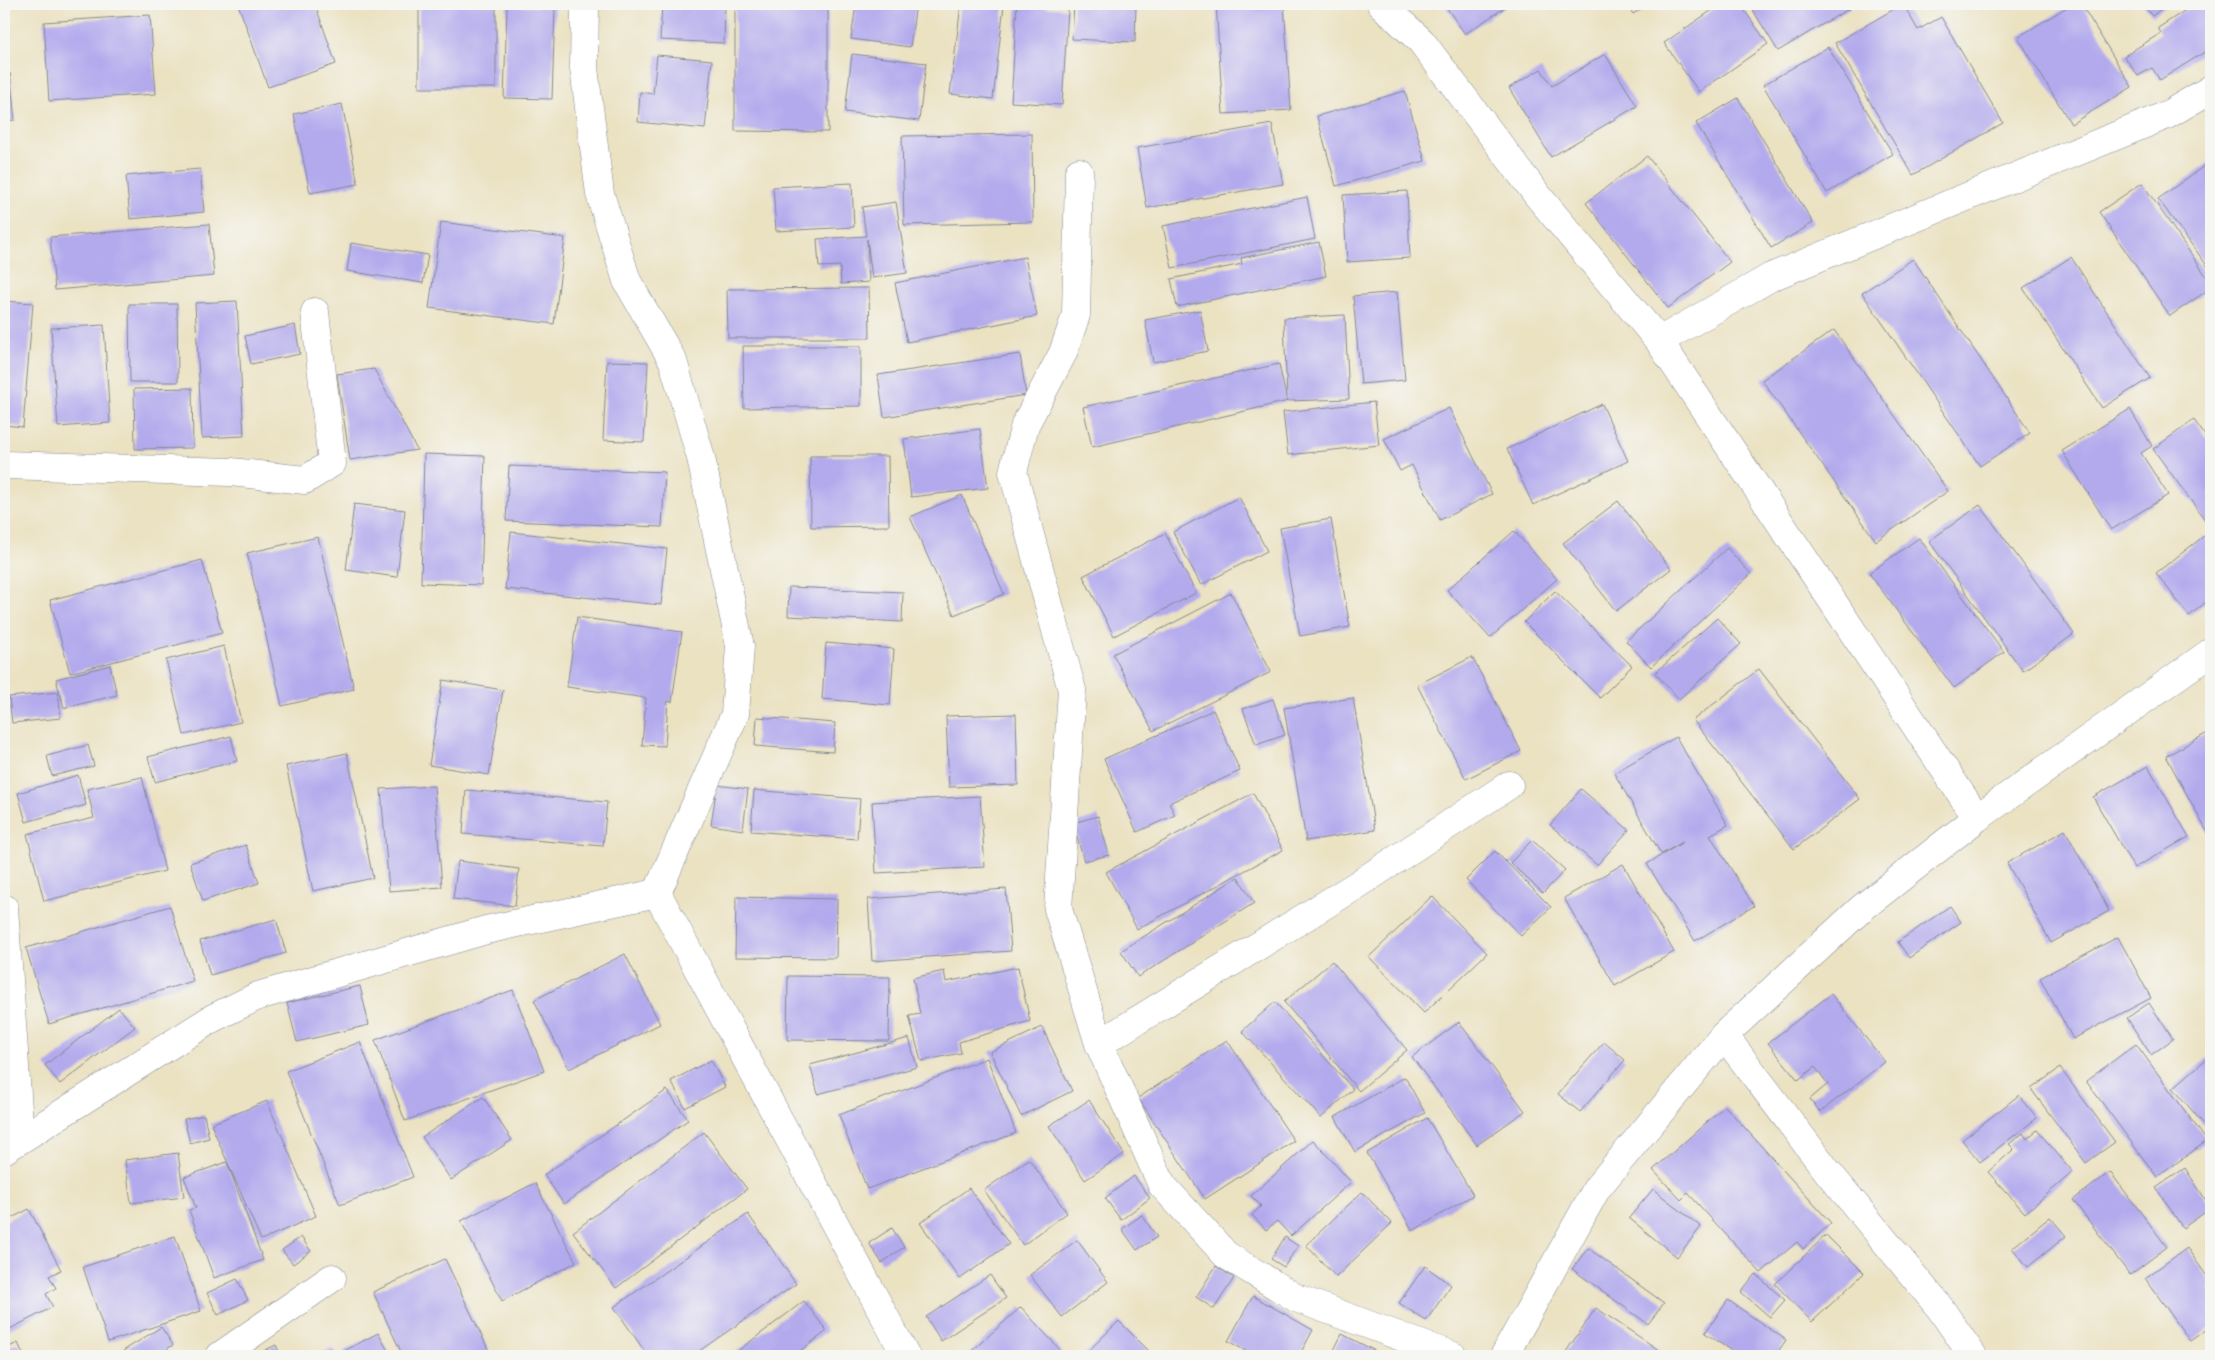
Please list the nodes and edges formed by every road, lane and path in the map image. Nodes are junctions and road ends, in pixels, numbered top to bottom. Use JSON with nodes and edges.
{"nodes":[{"id":1,"x":585,"y":4,"type":"edge"},
{"id":2,"x":1381,"y":4,"type":"edge"},
{"id":3,"x":2211,"y":89,"type":"edge"},
{"id":4,"x":1079,"y":172,"type":"dead end"},
{"id":5,"x":315,"y":312,"type":"dead end"},
{"id":6,"x":1659,"y":342,"type":"junction"},
{"id":7,"x":4,"y":465,"type":"edge"},
{"id":8,"x":2211,"y":652,"type":"edge"},
{"id":9,"x":1509,"y":785,"type":"dead end"},
{"id":10,"x":1977,"y":818,"type":"junction"},
{"id":11,"x":657,"y":893,"type":"junction"},
{"id":12,"x":4,"y":908,"type":"edge"},
{"id":13,"x":1724,"y":1035,"type":"junction"},
{"id":14,"x":1099,"y":1044,"type":"junction"},
{"id":15,"x":12,"y":1144,"type":"edge"},
{"id":16,"x":332,"y":1278,"type":"dead end"},
{"id":17,"x":220,"y":1356,"type":"edge"},
{"id":18,"x":906,"y":1356,"type":"edge"},
{"id":19,"x":1453,"y":1356,"type":"edge"},
{"id":20,"x":1504,"y":1356,"type":"edge"},
{"id":21,"x":1974,"y":1356,"type":"edge"}],
"edges":[{"from":1,"to":11,"type":"street"},
{"from":2,"to":6,"type":"street"},
{"from":3,"to":6,"type":"street"},
{"from":4,"to":14,"type":"street"},
{"from":5,"to":7,"type":"street"},
{"from":6,"to":10,"type":"street"},
{"from":8,"to":10,"type":"street"},
{"from":9,"to":14,"type":"street"},
{"from":10,"to":13,"type":"street"},
{"from":11,"to":15,"type":"street"},
{"from":11,"to":18,"type":"street"},
{"from":12,"to":15,"type":"street"},
{"from":13,"to":20,"type":"street"},
{"from":13,"to":21,"type":"street"},
{"from":14,"to":19,"type":"street"},
{"from":16,"to":17,"type":"street"}]}
